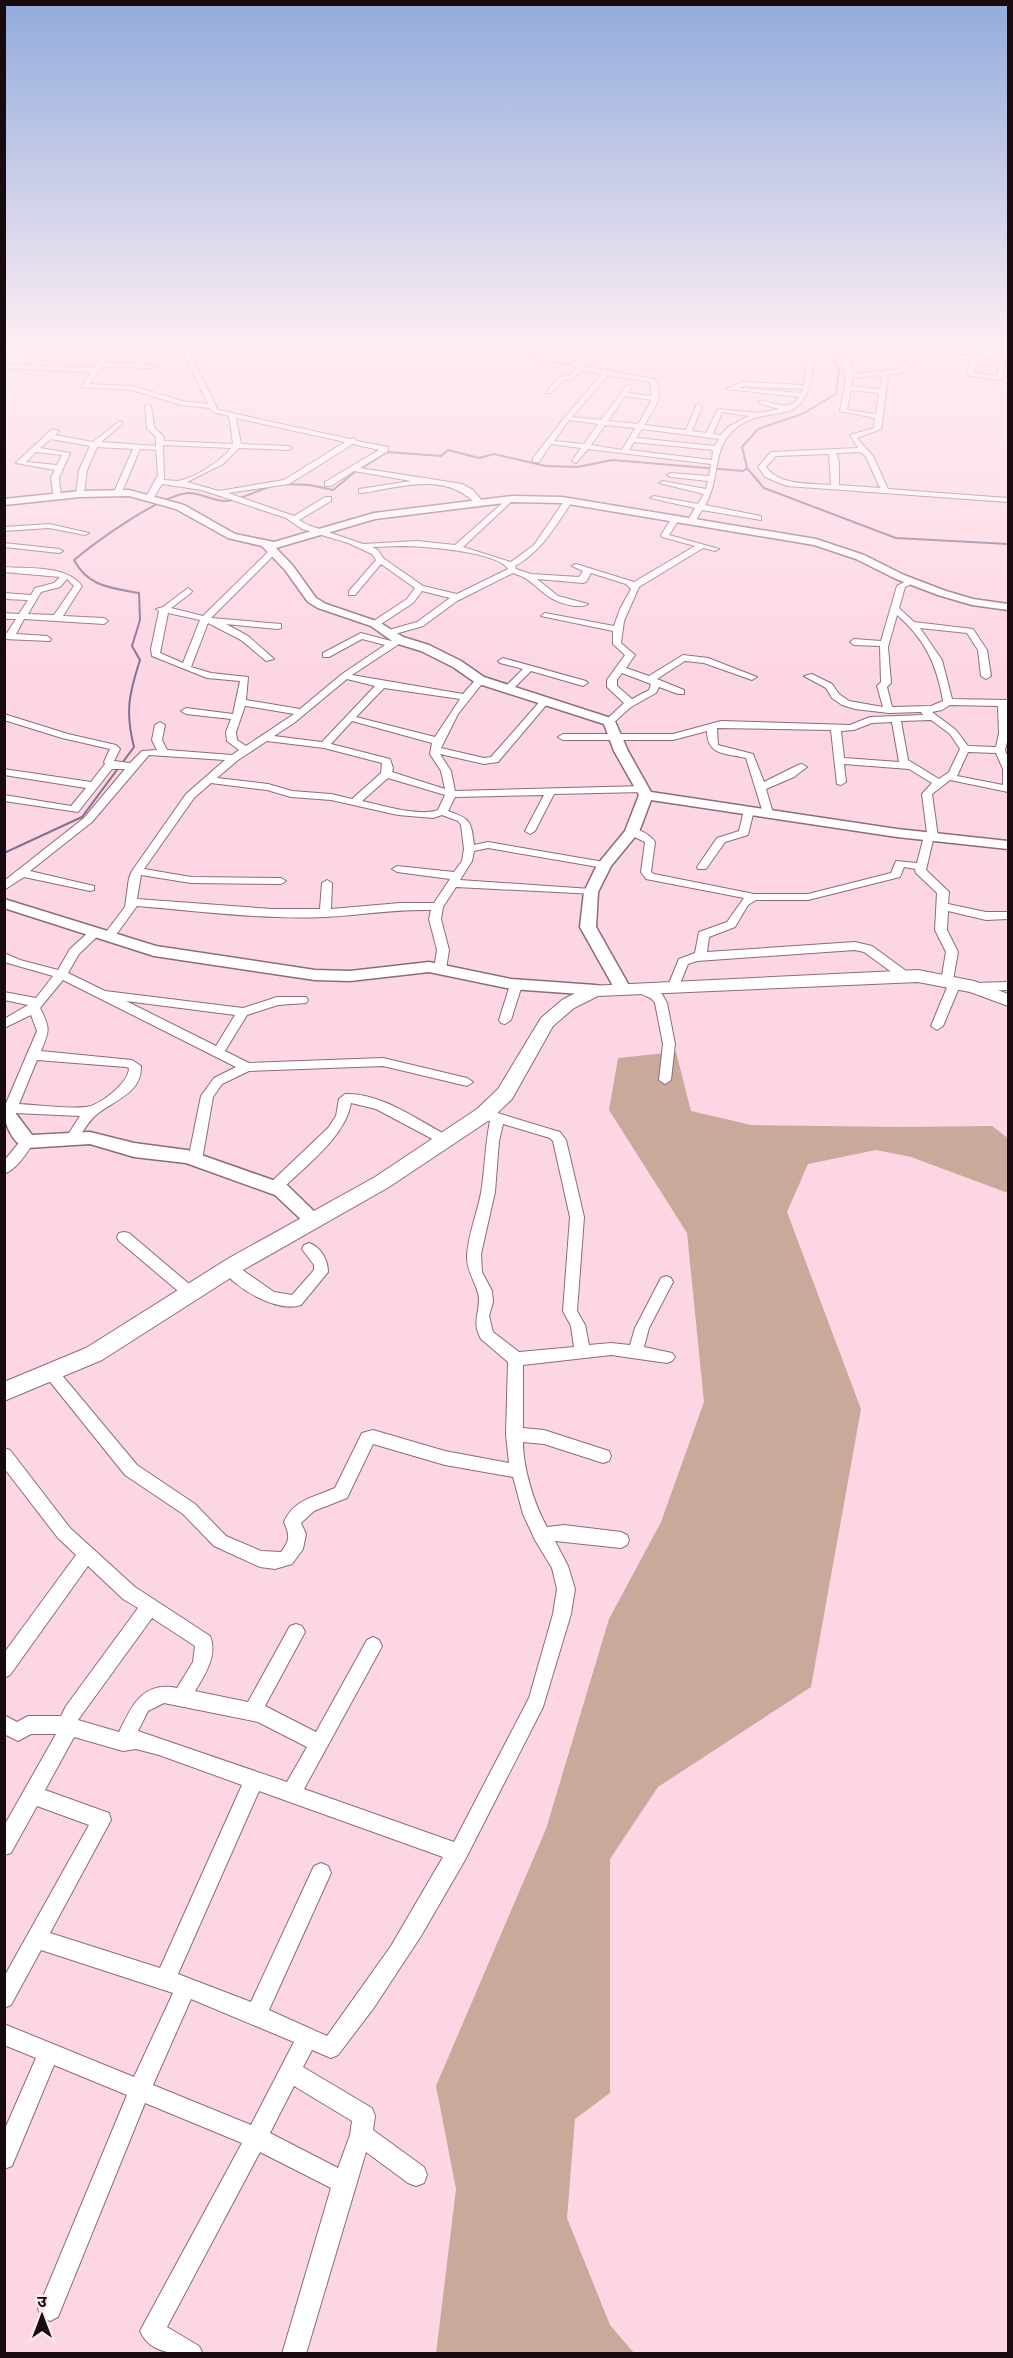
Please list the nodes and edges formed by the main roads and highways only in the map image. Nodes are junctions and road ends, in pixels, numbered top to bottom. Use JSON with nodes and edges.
{"nodes":[{"id":1,"x":1008,"y":1000,"type":"edge"},
{"id":2,"x":4,"y":1392,"type":"edge"}],
"edges":[{"from":1,"to":2,"type":"main road"}]}
